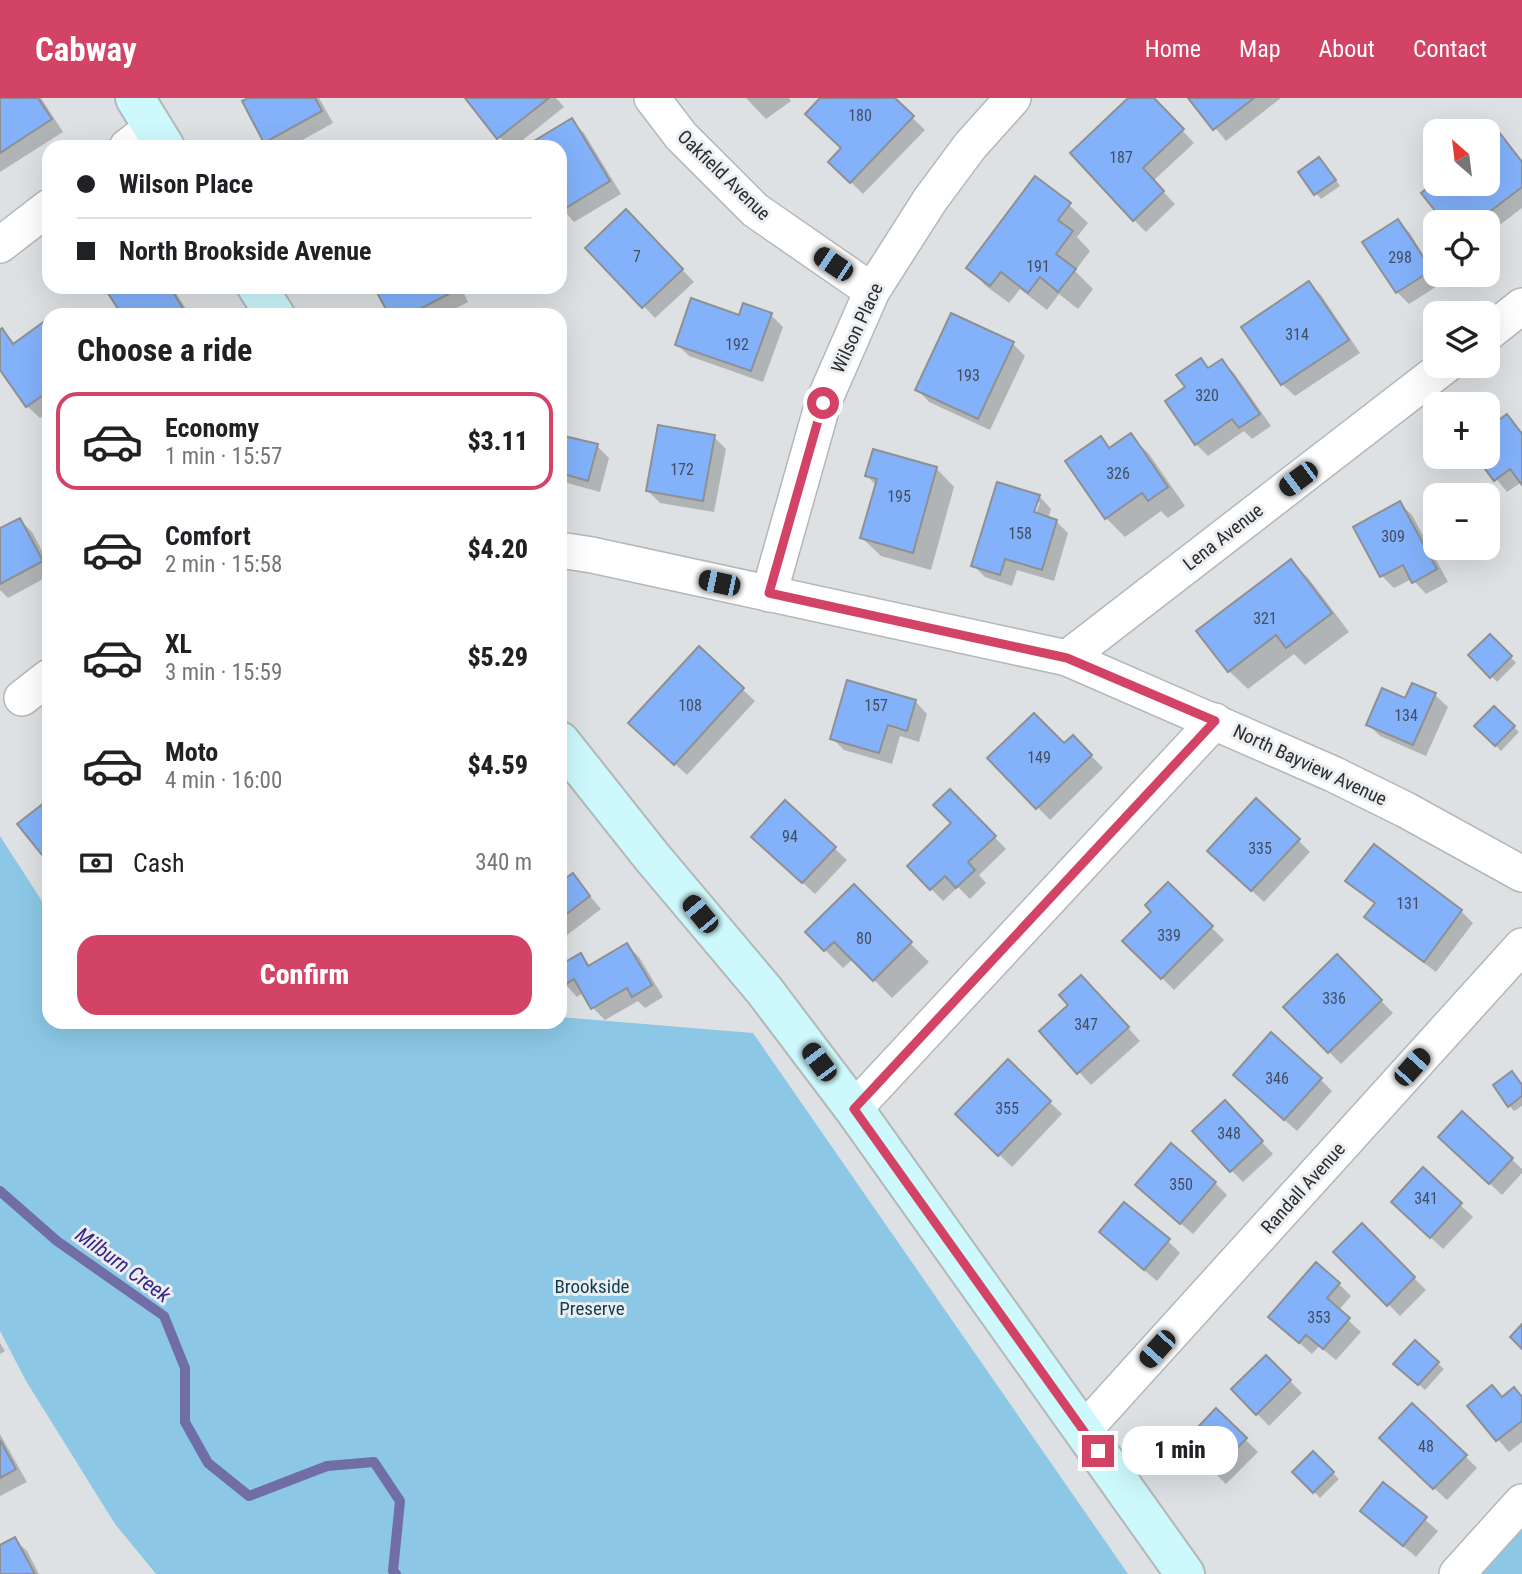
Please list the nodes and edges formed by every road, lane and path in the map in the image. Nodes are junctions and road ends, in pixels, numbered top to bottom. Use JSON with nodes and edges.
{"nodes":[{"id":1,"x":652,"y":98,"type":"edge"},
{"id":2,"x":1013,"y":98,"type":"edge"},
{"id":3,"x":42,"y":212,"type":"edge"},
{"id":4,"x":0,"y":245,"type":"edge"},
{"id":5,"x":872,"y":291,"type":"junction"},
{"id":6,"x":1522,"y":306,"type":"edge"},
{"id":7,"x":1500,"y":323,"type":"edge"},
{"id":8,"x":1429,"y":378,"type":"edge"},
{"id":9,"x":567,"y":551,"type":"edge"},
{"id":10,"x":769,"y":593,"type":"junction"},
{"id":11,"x":1067,"y":658,"type":"junction"},
{"id":12,"x":1215,"y":721,"type":"junction"},
{"id":13,"x":567,"y":751,"type":"edge"},
{"id":14,"x":1522,"y":874,"type":"edge"},
{"id":15,"x":1522,"y":946,"type":"edge"},
{"id":16,"x":854,"y":1109,"type":"junction"},
{"id":17,"x":1084,"y":1430,"type":"junction"},
{"id":18,"x":1522,"y":1502,"type":"edge"},
{"id":19,"x":1185,"y":1574,"type":"edge"},
{"id":20,"x":1457,"y":1574,"type":"edge"}],
"edges":[{"from":1,"to":5,"type":"street","name":"Oakfield Avenue"},
{"from":2,"to":5,"type":"street","name":"Wilson Place"},
{"from":3,"to":4,"type":"street"},
{"from":5,"to":10,"type":"street","name":"Wilson Place"},
{"from":6,"to":7,"type":"street"},
{"from":8,"to":11,"type":"street","name":"Lena Avenue"},
{"from":9,"to":10,"type":"street","name":"North Bayview Avenue"},
{"from":10,"to":11,"type":"street","name":"North Bayview Avenue"},
{"from":11,"to":12,"type":"street","name":"North Bayview Avenue"},
{"from":12,"to":14,"type":"street","name":"North Bayview Avenue"},
{"from":12,"to":16,"type":"street"},
{"from":13,"to":16,"type":"main road"},
{"from":15,"to":17,"type":"street","name":"Randall Avenue"},
{"from":16,"to":17,"type":"main road"},
{"from":17,"to":19,"type":"main road"},
{"from":18,"to":20,"type":"street"}]}
